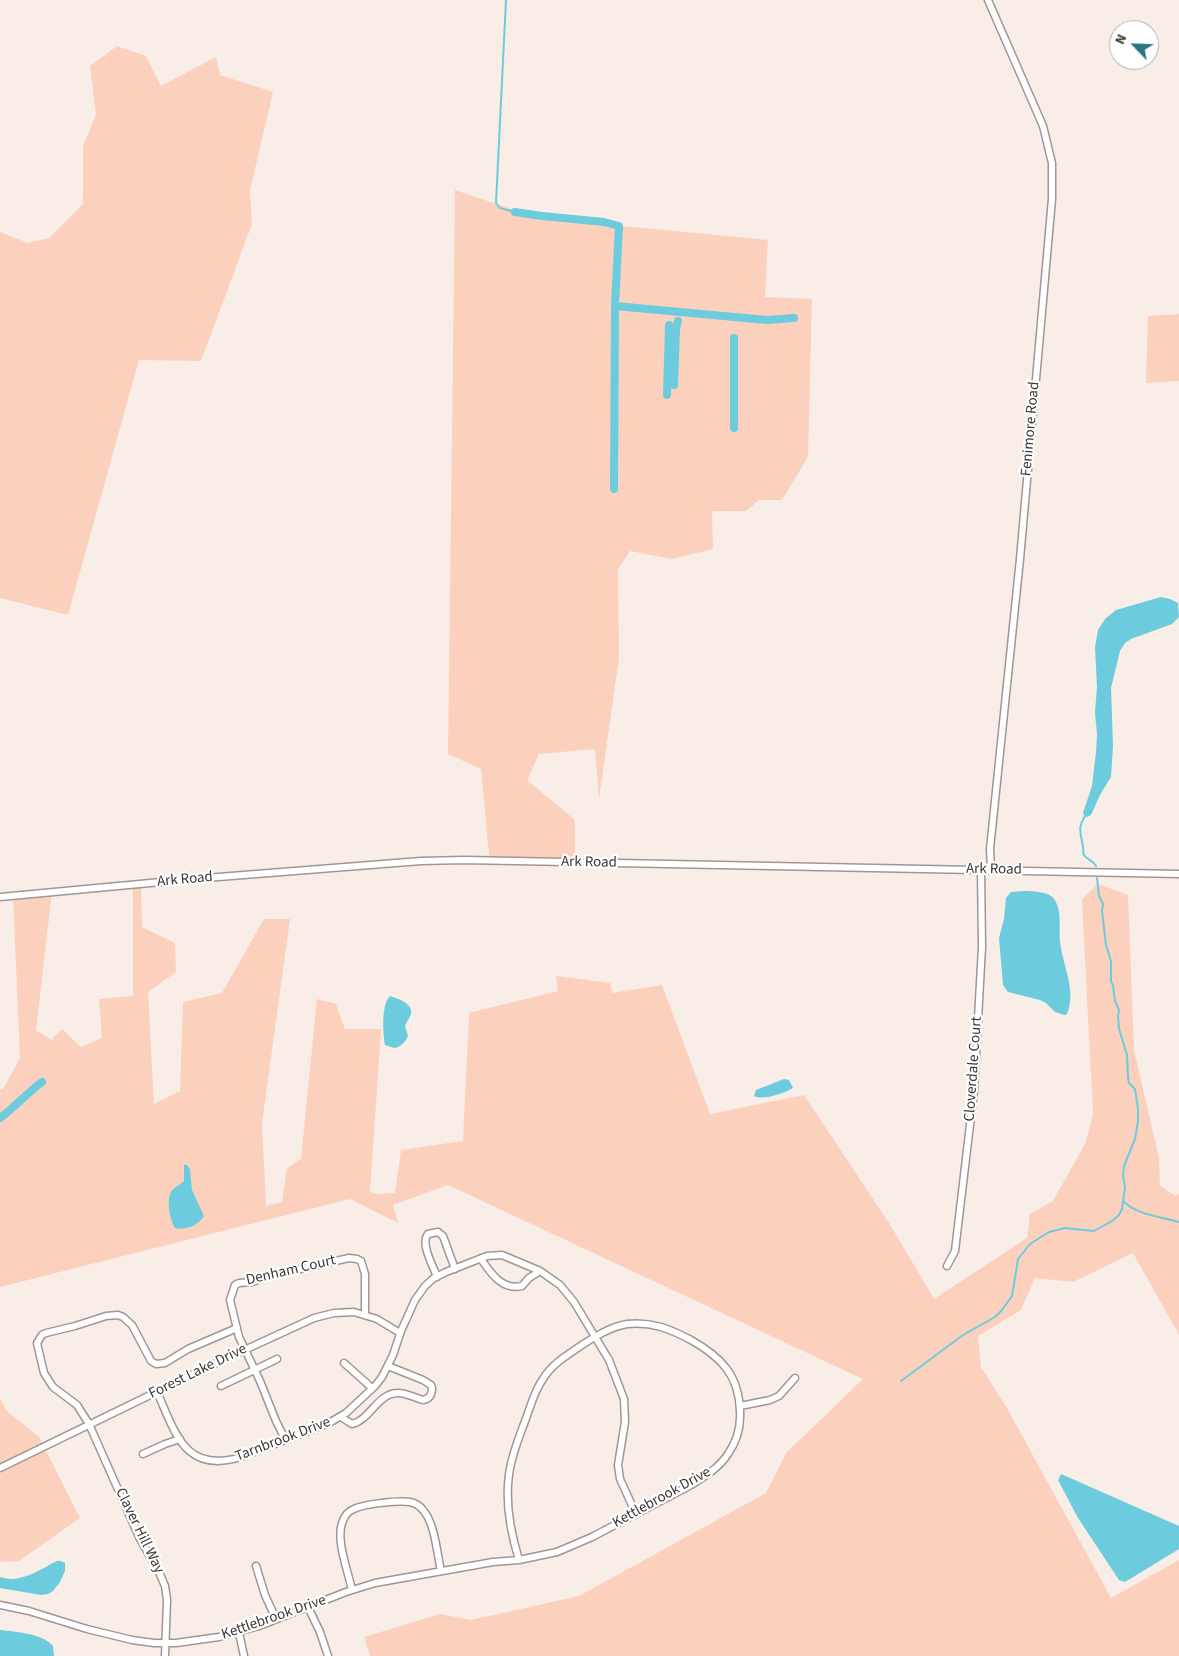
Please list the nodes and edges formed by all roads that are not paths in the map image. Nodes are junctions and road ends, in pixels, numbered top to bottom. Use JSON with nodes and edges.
{"nodes":[{"id":1,"x":988,"y":0,"type":"edge"},
{"id":2,"x":981,"y":870,"type":"junction"},
{"id":3,"x":991,"y":870,"type":"junction"},
{"id":4,"x":1179,"y":874,"type":"edge"},
{"id":5,"x":0,"y":897,"type":"edge"},
{"id":6,"x":481,"y":1259,"type":"junction"},
{"id":7,"x":948,"y":1266,"type":"dead end"},
{"id":8,"x":455,"y":1269,"type":"junction"},
{"id":9,"x":540,"y":1272,"type":"junction"},
{"id":10,"x":437,"y":1277,"type":"junction"},
{"id":11,"x":365,"y":1314,"type":"junction"},
{"id":12,"x":237,"y":1328,"type":"junction"},
{"id":13,"x":400,"y":1333,"type":"junction"},
{"id":14,"x":595,"y":1337,"type":"junction"},
{"id":15,"x":244,"y":1350,"type":"junction"},
{"id":16,"x":277,"y":1359,"type":"dead end"},
{"id":17,"x":344,"y":1363,"type":"dead end"},
{"id":18,"x":388,"y":1366,"type":"junction"},
{"id":19,"x":255,"y":1370,"type":"junction"},
{"id":20,"x":795,"y":1378,"type":"dead end"},
{"id":21,"x":221,"y":1386,"type":"dead end"},
{"id":22,"x":372,"y":1388,"type":"junction"},
{"id":23,"x":157,"y":1392,"type":"junction"},
{"id":24,"x":740,"y":1406,"type":"junction"},
{"id":25,"x":341,"y":1417,"type":"junction"},
{"id":26,"x":89,"y":1424,"type":"junction"},
{"id":27,"x":180,"y":1439,"type":"junction"},
{"id":28,"x":285,"y":1439,"type":"junction"},
{"id":29,"x":143,"y":1454,"type":"dead end"},
{"id":30,"x":0,"y":1468,"type":"edge"},
{"id":31,"x":636,"y":1514,"type":"junction"},
{"id":32,"x":519,"y":1560,"type":"junction"},
{"id":33,"x":256,"y":1566,"type":"dead end"},
{"id":34,"x":441,"y":1571,"type":"junction"},
{"id":35,"x":352,"y":1590,"type":"junction"},
{"id":36,"x":0,"y":1605,"type":"edge"},
{"id":37,"x":308,"y":1607,"type":"junction"},
{"id":38,"x":276,"y":1620,"type":"junction"},
{"id":39,"x":239,"y":1633,"type":"junction"},
{"id":40,"x":166,"y":1643,"type":"junction"},
{"id":41,"x":165,"y":1656,"type":"edge"},
{"id":42,"x":244,"y":1656,"type":"edge"},
{"id":43,"x":328,"y":1656,"type":"edge"}],
"edges":[{"from":1,"to":3,"type":"street","name":"Fenimore Road"},
{"from":2,"to":3,"type":"street","name":"Ark Road"},
{"from":2,"to":5,"type":"street","name":"Ark Road"},
{"from":2,"to":7,"type":"street","name":"Cloverdale Court"},
{"from":3,"to":4,"type":"street","name":"Ark Road"},
{"from":6,"to":8,"type":"street","name":"Tarnbrook Drive"},
{"from":6,"to":9,"type":"street","name":"Tarnbrook Drive"},
{"from":6,"to":9,"type":"street"},
{"from":8,"to":10,"type":"street","name":"Tarnbrook Drive"},
{"from":8,"to":10,"type":"street"},
{"from":9,"to":14,"type":"street","name":"Tarnbrook Drive"},
{"from":10,"to":13,"type":"street","name":"Tarnbrook Drive"},
{"from":11,"to":12,"type":"street","name":"Denham Court"},
{"from":11,"to":13,"type":"street","name":"Forest Lake Drive"},
{"from":11,"to":15,"type":"street","name":"Forest Lake Drive"},
{"from":12,"to":15,"type":"street","name":"Denham Court"},
{"from":12,"to":26,"type":"street","name":"Claver Hill Way"},
{"from":13,"to":18,"type":"street","name":"Tarnbrook Drive"},
{"from":14,"to":24,"type":"street","name":"Kettlebrook Drive"},
{"from":14,"to":31,"type":"street","name":"Tarnbrook Drive"},
{"from":14,"to":32,"type":"street","name":"Kettlebrook Drive"},
{"from":15,"to":19,"type":"street","name":"Denham Court"},
{"from":15,"to":23,"type":"street","name":"Forest Lake Drive"},
{"from":16,"to":19,"type":"street"},
{"from":17,"to":22,"type":"street"},
{"from":18,"to":22,"type":"street","name":"Tarnbrook Drive"},
{"from":18,"to":25,"type":"street"},
{"from":19,"to":21,"type":"street"},
{"from":19,"to":28,"type":"street","name":"Denham Court"},
{"from":20,"to":24,"type":"street"},
{"from":22,"to":25,"type":"street","name":"Tarnbrook Drive"},
{"from":23,"to":26,"type":"street","name":"Forest Lake Drive"},
{"from":23,"to":27,"type":"street","name":"Tarnbrook Drive"},
{"from":24,"to":31,"type":"street","name":"Kettlebrook Drive"},
{"from":25,"to":28,"type":"street","name":"Tarnbrook Drive"},
{"from":26,"to":30,"type":"street","name":"Forest Lake Drive"},
{"from":26,"to":40,"type":"street","name":"Claver Hill Way"},
{"from":27,"to":28,"type":"street","name":"Tarnbrook Drive"},
{"from":27,"to":29,"type":"street"},
{"from":31,"to":32,"type":"street","name":"Kettlebrook Drive"},
{"from":32,"to":34,"type":"street","name":"Kettlebrook Drive"},
{"from":33,"to":38,"type":"street"},
{"from":34,"to":35,"type":"street","name":"Kettlebrook Drive"},
{"from":34,"to":35,"type":"street"},
{"from":35,"to":37,"type":"street","name":"Kettlebrook Drive"},
{"from":36,"to":40,"type":"street","name":"Kettlebrook Drive"},
{"from":37,"to":38,"type":"street","name":"Kettlebrook Drive"},
{"from":37,"to":43,"type":"street"},
{"from":38,"to":39,"type":"street","name":"Kettlebrook Drive"},
{"from":39,"to":40,"type":"street","name":"Kettlebrook Drive"},
{"from":39,"to":42,"type":"street"},
{"from":40,"to":41,"type":"street","name":"Claver Hill Way"}]}
